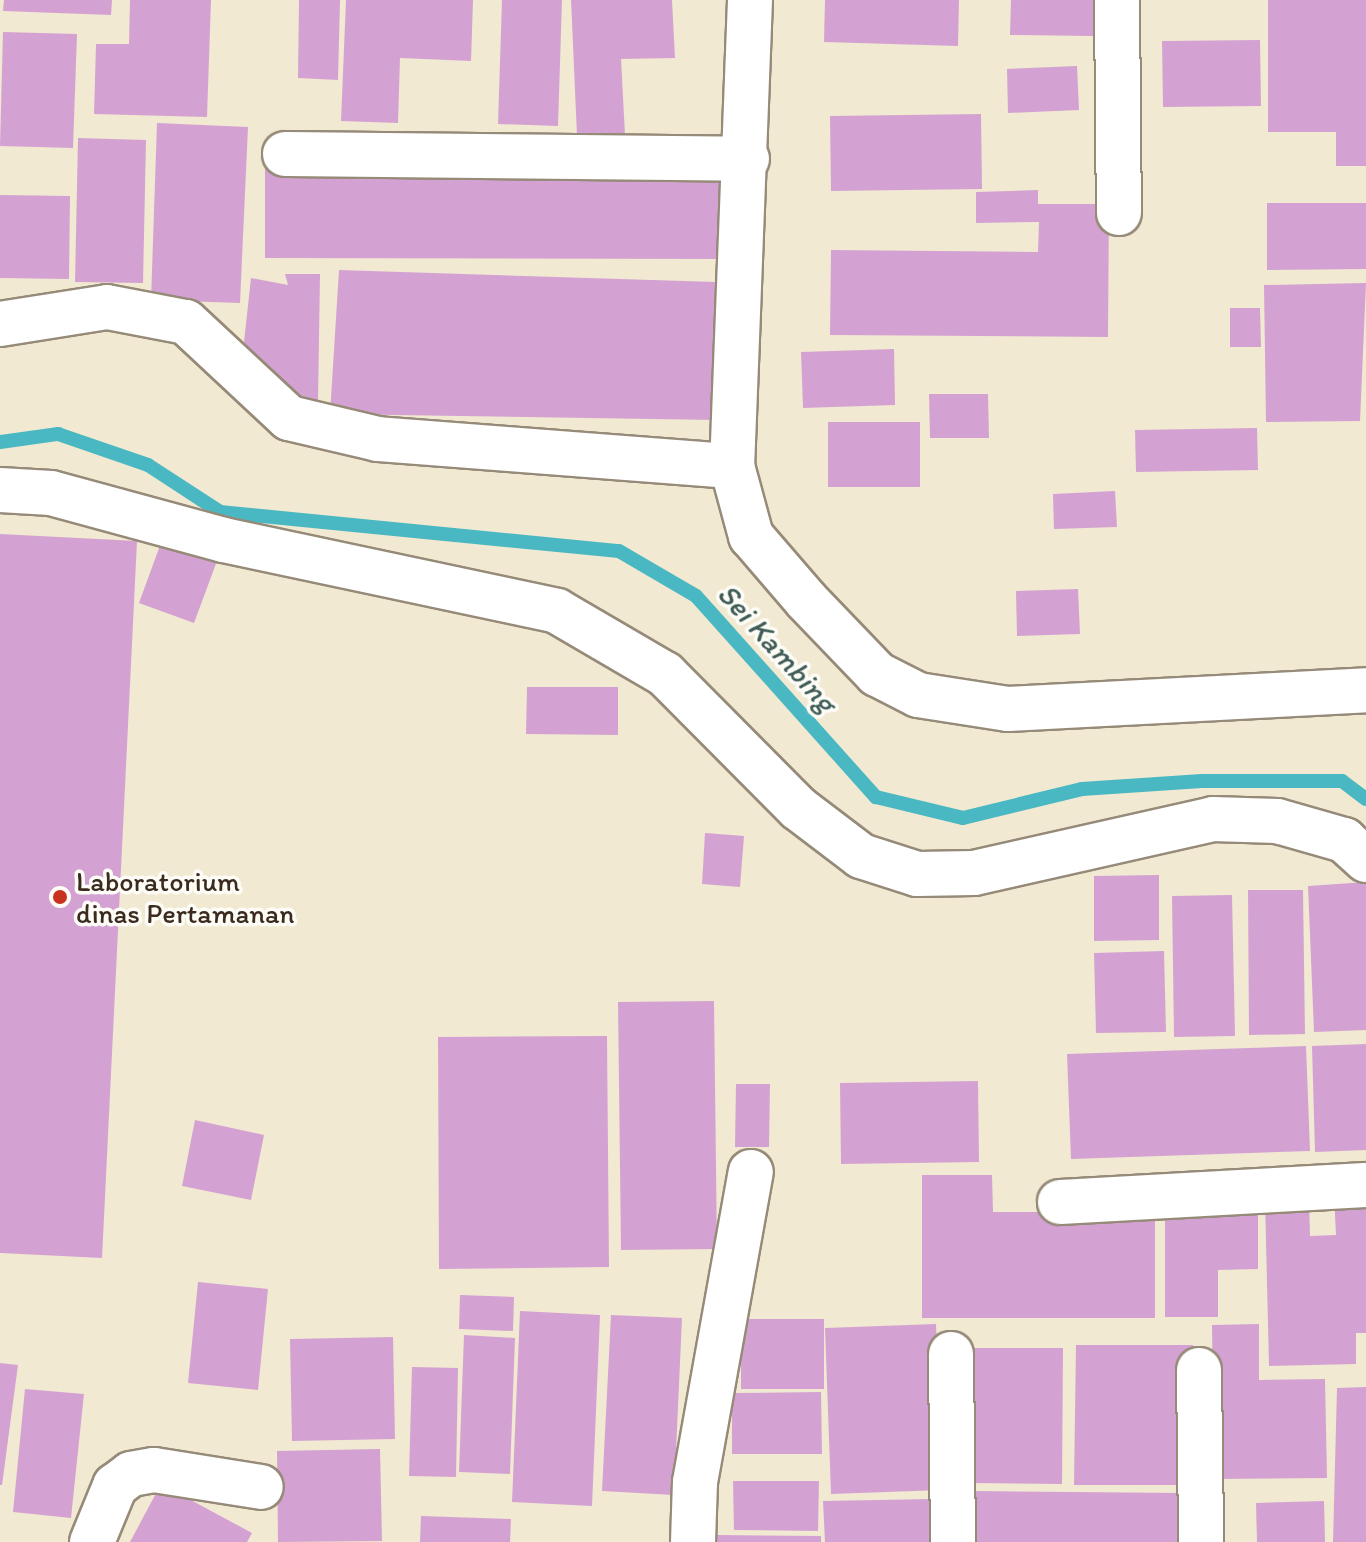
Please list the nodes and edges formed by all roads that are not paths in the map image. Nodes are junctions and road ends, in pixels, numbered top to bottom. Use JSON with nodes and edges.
{"nodes":[{"id":1,"x":750,"y":0,"type":"edge"},
{"id":2,"x":1117,"y":0,"type":"edge"},
{"id":3,"x":285,"y":154,"type":"dead end"},
{"id":4,"x":747,"y":159,"type":"junction"},
{"id":5,"x":1119,"y":213,"type":"dead end"},
{"id":6,"x":0,"y":324,"type":"edge"},
{"id":7,"x":732,"y":466,"type":"junction"},
{"id":8,"x":0,"y":490,"type":"edge"},
{"id":9,"x":1366,"y":690,"type":"edge"},
{"id":10,"x":1366,"y":860,"type":"edge"},
{"id":11,"x":751,"y":1172,"type":"dead end"},
{"id":12,"x":1366,"y":1185,"type":"edge"},
{"id":13,"x":1060,"y":1202,"type":"dead end"},
{"id":14,"x":951,"y":1354,"type":"dead end"},
{"id":15,"x":1199,"y":1370,"type":"dead end"},
{"id":16,"x":261,"y":1487,"type":"dead end"},
{"id":17,"x":92,"y":1542,"type":"edge"},
{"id":18,"x":693,"y":1542,"type":"edge"},
{"id":19,"x":953,"y":1542,"type":"edge"},
{"id":20,"x":1201,"y":1542,"type":"edge"}],
"edges":[{"from":1,"to":4,"type":"street"},
{"from":2,"to":5,"type":"street"},
{"from":3,"to":4,"type":"street"},
{"from":4,"to":7,"type":"street"},
{"from":6,"to":7,"type":"street"},
{"from":7,"to":9,"type":"street"},
{"from":8,"to":10,"type":"street"},
{"from":11,"to":18,"type":"street"},
{"from":12,"to":13,"type":"street"},
{"from":14,"to":19,"type":"street"},
{"from":15,"to":20,"type":"street"},
{"from":16,"to":17,"type":"street"}]}
